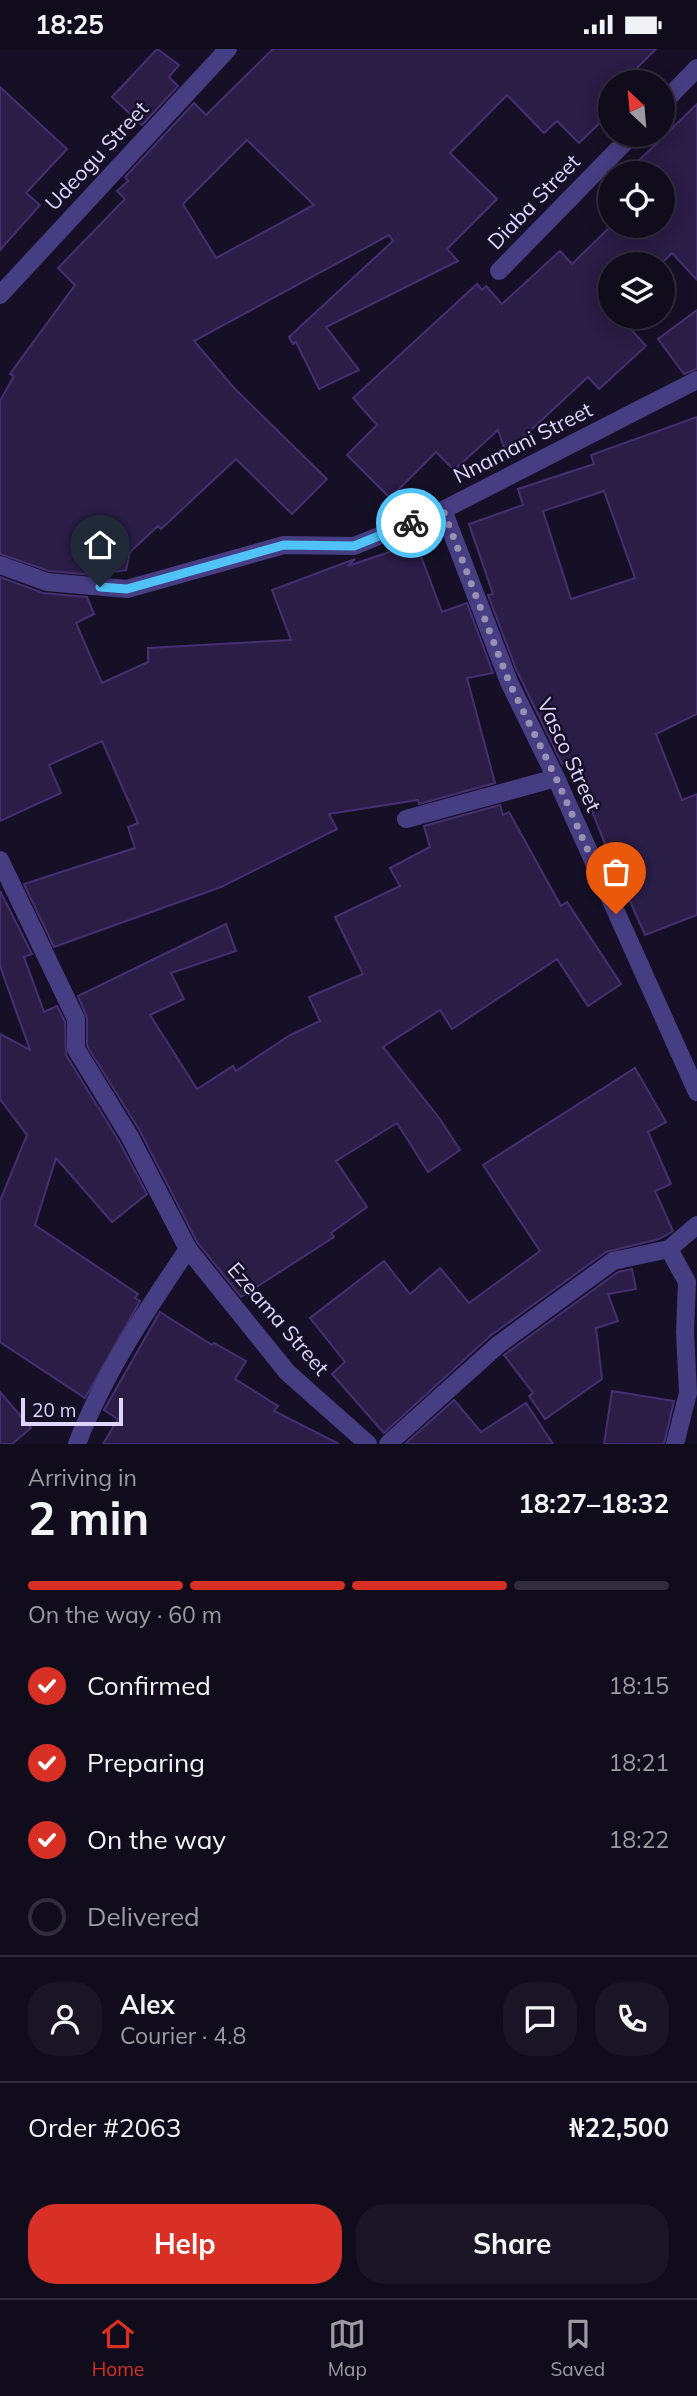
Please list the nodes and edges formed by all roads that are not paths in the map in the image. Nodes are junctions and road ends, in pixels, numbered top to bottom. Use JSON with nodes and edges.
{"nodes":[{"id":1,"x":228,"y":49,"type":"edge"},
{"id":2,"x":697,"y":68,"type":"edge"},
{"id":3,"x":676,"y":90,"type":"edge"},
{"id":4,"x":620,"y":147,"type":"edge"},
{"id":5,"x":499,"y":271,"type":"dead end"},
{"id":6,"x":0,"y":295,"type":"edge"},
{"id":7,"x":697,"y":380,"type":"edge"},
{"id":8,"x":443,"y":510,"type":"junction"},
{"id":9,"x":0,"y":565,"type":"edge"},
{"id":10,"x":556,"y":778,"type":"junction"},
{"id":11,"x":406,"y":819,"type":"dead end"},
{"id":12,"x":0,"y":860,"type":"edge"},
{"id":13,"x":697,"y":1092,"type":"edge"},
{"id":14,"x":697,"y":1225,"type":"edge"},
{"id":15,"x":188,"y":1249,"type":"junction"},
{"id":16,"x":669,"y":1249,"type":"junction"},
{"id":17,"x":77,"y":1444,"type":"edge"},
{"id":18,"x":368,"y":1444,"type":"edge"},
{"id":19,"x":388,"y":1444,"type":"edge"},
{"id":20,"x":675,"y":1444,"type":"edge"}],
"edges":[{"from":1,"to":6,"type":"street","name":"Udeogu Street"},
{"from":2,"to":3,"type":"street"},
{"from":4,"to":5,"type":"street","name":"Diaba Street"},
{"from":7,"to":8,"type":"street","name":"Nnamani Street"},
{"from":8,"to":9,"type":"street","name":"Nnamani Street"},
{"from":8,"to":10,"type":"street","name":"Vasco Street"},
{"from":10,"to":11,"type":"street"},
{"from":10,"to":13,"type":"street","name":"Vasco Street"},
{"from":12,"to":15,"type":"street","name":"Ezeama Street"},
{"from":14,"to":16,"type":"street"},
{"from":15,"to":17,"type":"street"},
{"from":15,"to":18,"type":"street","name":"Ezeama Street"},
{"from":16,"to":19,"type":"street"},
{"from":16,"to":20,"type":"street"}]}
